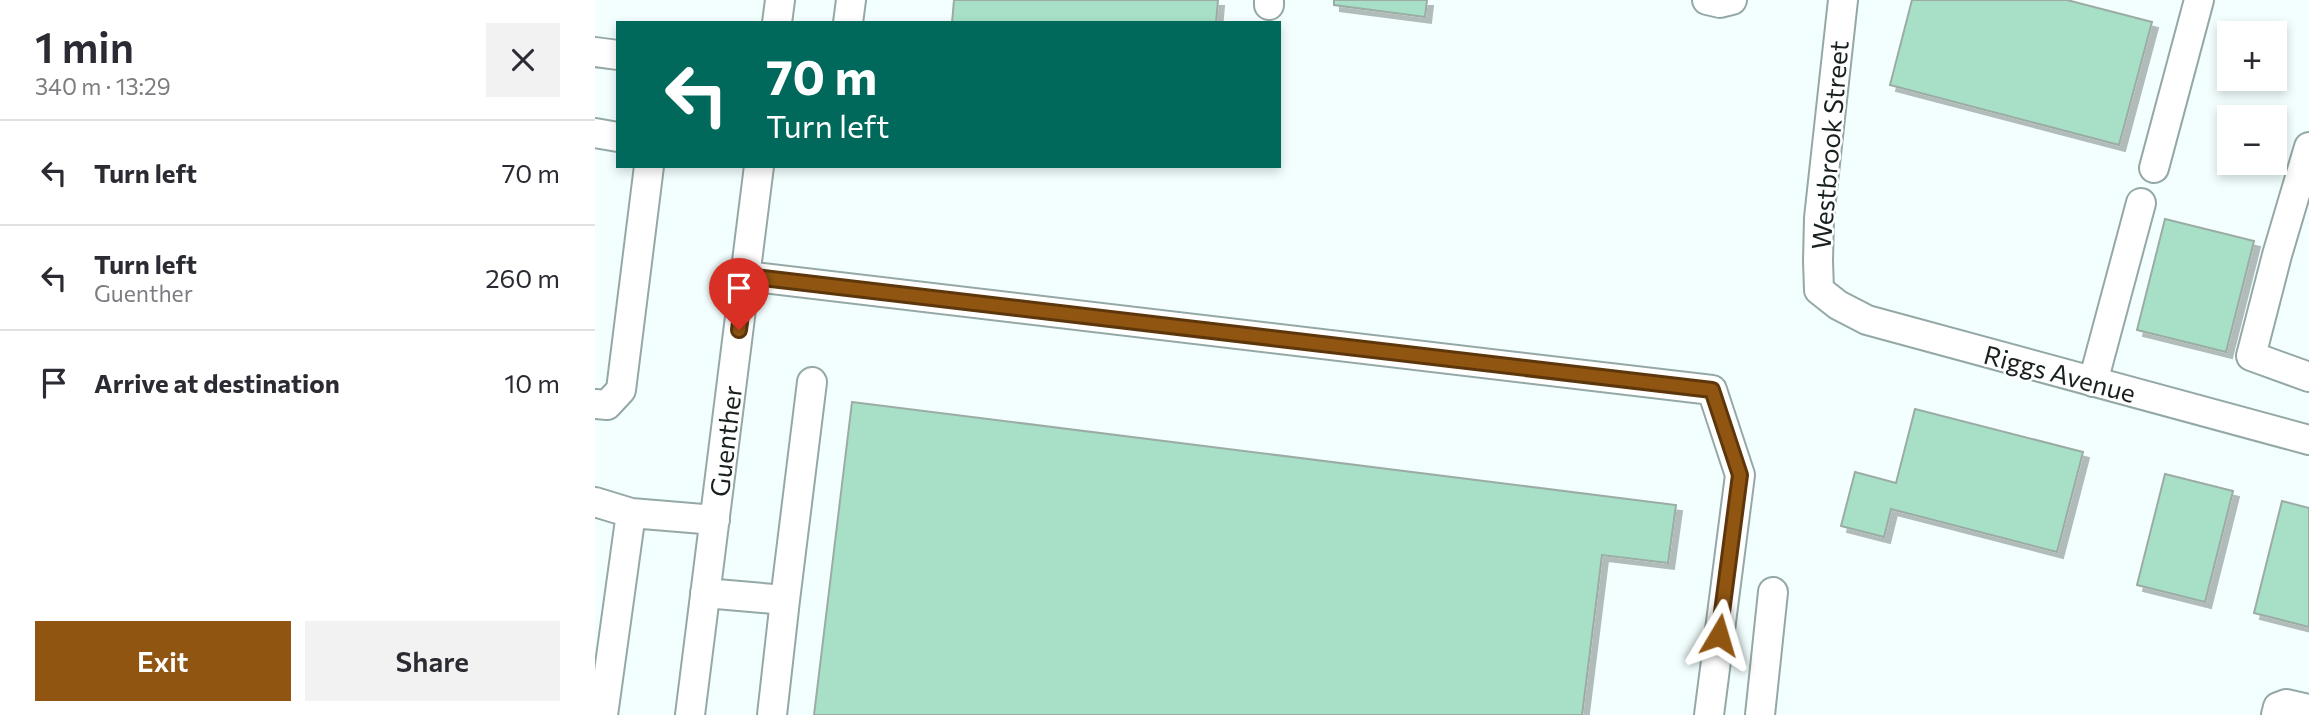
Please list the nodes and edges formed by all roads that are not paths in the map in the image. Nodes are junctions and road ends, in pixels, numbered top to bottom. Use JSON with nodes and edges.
{"nodes":[{"id":1,"x":780,"y":0,"type":"edge"},
{"id":2,"x":851,"y":0,"type":"edge"},
{"id":3,"x":1707,"y":0,"type":"edge"},
{"id":4,"x":1732,"y":0,"type":"edge"},
{"id":5,"x":1843,"y":0,"type":"edge"},
{"id":6,"x":2199,"y":0,"type":"edge"},
{"id":7,"x":777,"y":21,"type":"edge"},
{"id":8,"x":848,"y":21,"type":"edge"},
{"id":9,"x":595,"y":52,"type":"edge"},
{"id":10,"x":616,"y":55,"type":"edge"},
{"id":11,"x":595,"y":133,"type":"edge"},
{"id":12,"x":616,"y":137,"type":"edge"},
{"id":13,"x":2309,"y":147,"type":"edge"},
{"id":14,"x":649,"y":168,"type":"edge"},
{"id":15,"x":759,"y":168,"type":"edge"},
{"id":16,"x":2154,"y":168,"type":"dead end"},
{"id":17,"x":2141,"y":203,"type":"dead end"},
{"id":18,"x":746,"y":276,"type":"junction"},
{"id":19,"x":1819,"y":290,"type":"joint"},
{"id":20,"x":2309,"y":377,"type":"edge"},
{"id":21,"x":812,"y":382,"type":"dead end"},
{"id":22,"x":2093,"y":382,"type":"junction"},
{"id":23,"x":595,"y":404,"type":"edge"},
{"id":24,"x":2309,"y":440,"type":"edge"},
{"id":25,"x":595,"y":502,"type":"edge"},
{"id":26,"x":631,"y":513,"type":"junction"},
{"id":27,"x":715,"y":520,"type":"junction"},
{"id":28,"x":705,"y":593,"type":"junction"},
{"id":29,"x":1773,"y":593,"type":"dead end"},
{"id":30,"x":785,"y":600,"type":"junction"},
{"id":31,"x":2309,"y":709,"type":"edge"},
{"id":32,"x":603,"y":715,"type":"edge"},
{"id":33,"x":690,"y":715,"type":"edge"},
{"id":34,"x":772,"y":715,"type":"edge"},
{"id":35,"x":1709,"y":715,"type":"edge"},
{"id":36,"x":1760,"y":715,"type":"edge"},
{"id":37,"x":2276,"y":715,"type":"edge"}],
"edges":[{"from":1,"to":7,"type":"street"},
{"from":2,"to":8,"type":"street"},
{"from":3,"to":4,"type":"street"},
{"from":5,"to":19,"type":"street","name":"Westbrook Street"},
{"from":6,"to":16,"type":"street"},
{"from":9,"to":10,"type":"street"},
{"from":11,"to":12,"type":"street"},
{"from":13,"to":20,"type":"street"},
{"from":14,"to":23,"type":"street"},
{"from":15,"to":18,"type":"street","name":"Guenther"},
{"from":17,"to":22,"type":"street"},
{"from":18,"to":27,"type":"street","name":"Guenther"},
{"from":18,"to":35,"type":"street"},
{"from":19,"to":22,"type":"street","name":"Riggs Avenue"},
{"from":21,"to":30,"type":"street"},
{"from":22,"to":24,"type":"street","name":"Riggs Avenue"},
{"from":25,"to":26,"type":"street"},
{"from":26,"to":27,"type":"street"},
{"from":26,"to":32,"type":"street"},
{"from":27,"to":28,"type":"street","name":"Guenther"},
{"from":28,"to":30,"type":"street"},
{"from":28,"to":33,"type":"street","name":"Guenther"},
{"from":29,"to":36,"type":"street"},
{"from":30,"to":34,"type":"street"},
{"from":31,"to":37,"type":"street"}]}
